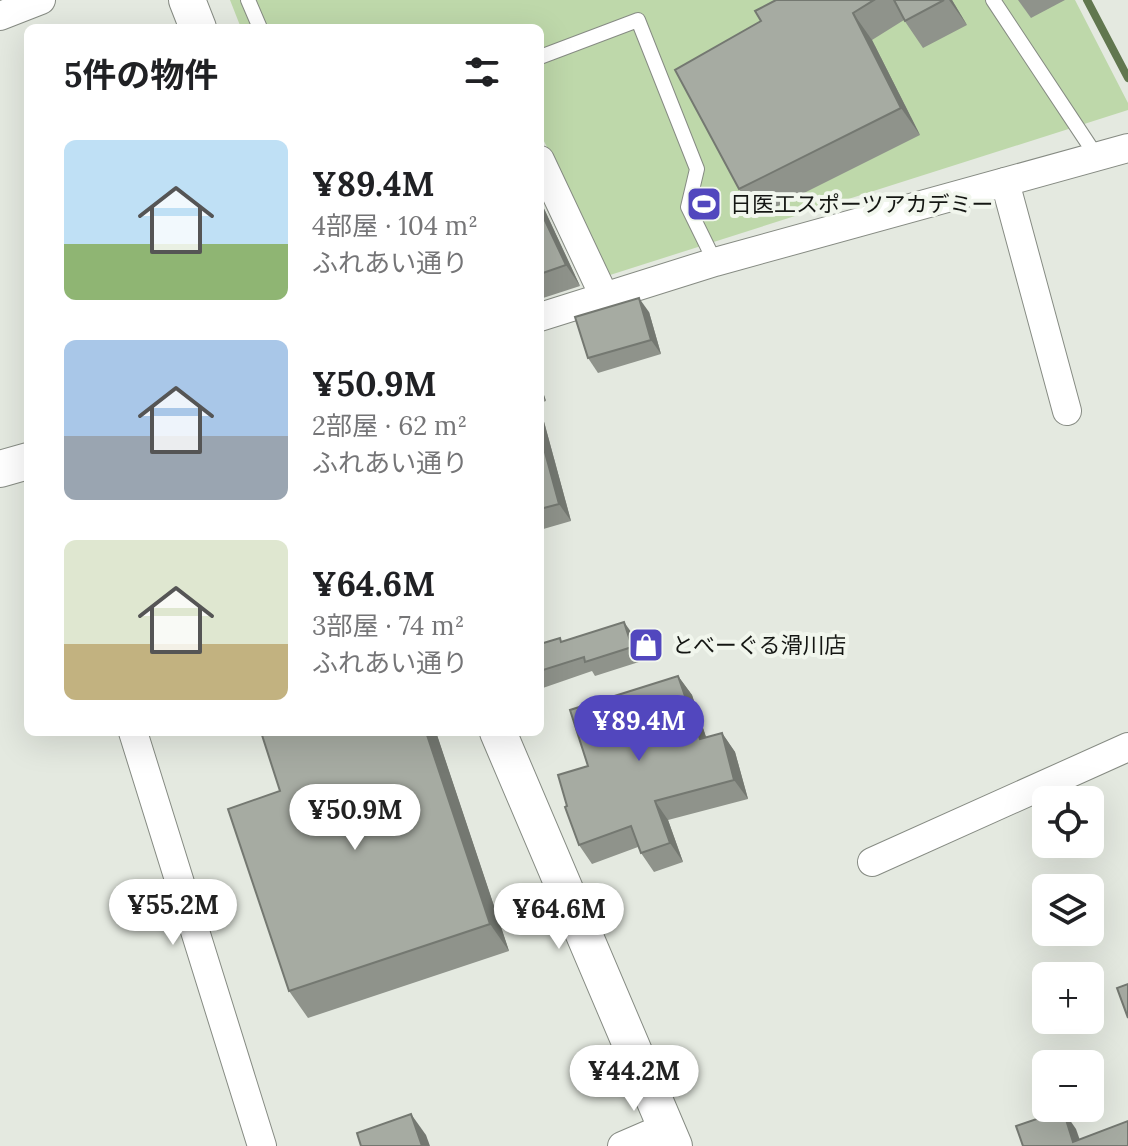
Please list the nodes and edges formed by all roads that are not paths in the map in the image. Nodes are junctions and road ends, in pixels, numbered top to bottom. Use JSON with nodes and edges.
{"nodes":[{"id":1,"x":41,"y":0,"type":"edge"},
{"id":2,"x":187,"y":0,"type":"edge"},
{"id":3,"x":248,"y":0,"type":"edge"},
{"id":4,"x":993,"y":0,"type":"edge"},
{"id":5,"x":0,"y":16,"type":"edge"},
{"id":6,"x":196,"y":24,"type":"edge"},
{"id":7,"x":258,"y":24,"type":"edge"},
{"id":8,"x":544,"y":55,"type":"edge"},
{"id":9,"x":1128,"y":148,"type":"edge"},
{"id":10,"x":1097,"y":157,"type":"junction"},
{"id":11,"x":544,"y":168,"type":"edge"},
{"id":12,"x":1005,"y":182,"type":"junction"},
{"id":13,"x":715,"y":262,"type":"junction"},
{"id":14,"x":605,"y":298,"type":"junction"},
{"id":15,"x":544,"y":316,"type":"edge"},
{"id":16,"x":1067,"y":411,"type":"dead end"},
{"id":17,"x":24,"y":462,"type":"edge"},
{"id":18,"x":0,"y":469,"type":"edge"},
{"id":19,"x":134,"y":736,"type":"edge"},
{"id":20,"x":500,"y":736,"type":"edge"},
{"id":21,"x":1128,"y":747,"type":"edge"},
{"id":22,"x":872,"y":862,"type":"dead end"},
{"id":23,"x":670,"y":1137,"type":"edge"},
{"id":24,"x":262,"y":1146,"type":"edge"},
{"id":25,"x":622,"y":1146,"type":"edge"}],
"edges":[{"from":1,"to":5,"type":"street"},
{"from":2,"to":6,"type":"street"},
{"from":3,"to":7,"type":"lane"},
{"from":4,"to":10,"type":"lane"},
{"from":8,"to":13,"type":"lane"},
{"from":9,"to":10,"type":"street"},
{"from":10,"to":12,"type":"street"},
{"from":11,"to":14,"type":"street"},
{"from":12,"to":13,"type":"street"},
{"from":12,"to":16,"type":"street"},
{"from":13,"to":14,"type":"street"},
{"from":14,"to":15,"type":"street"},
{"from":17,"to":18,"type":"street"},
{"from":19,"to":24,"type":"street"},
{"from":20,"to":23,"type":"street"},
{"from":21,"to":22,"type":"street"},
{"from":23,"to":25,"type":"street"}]}
